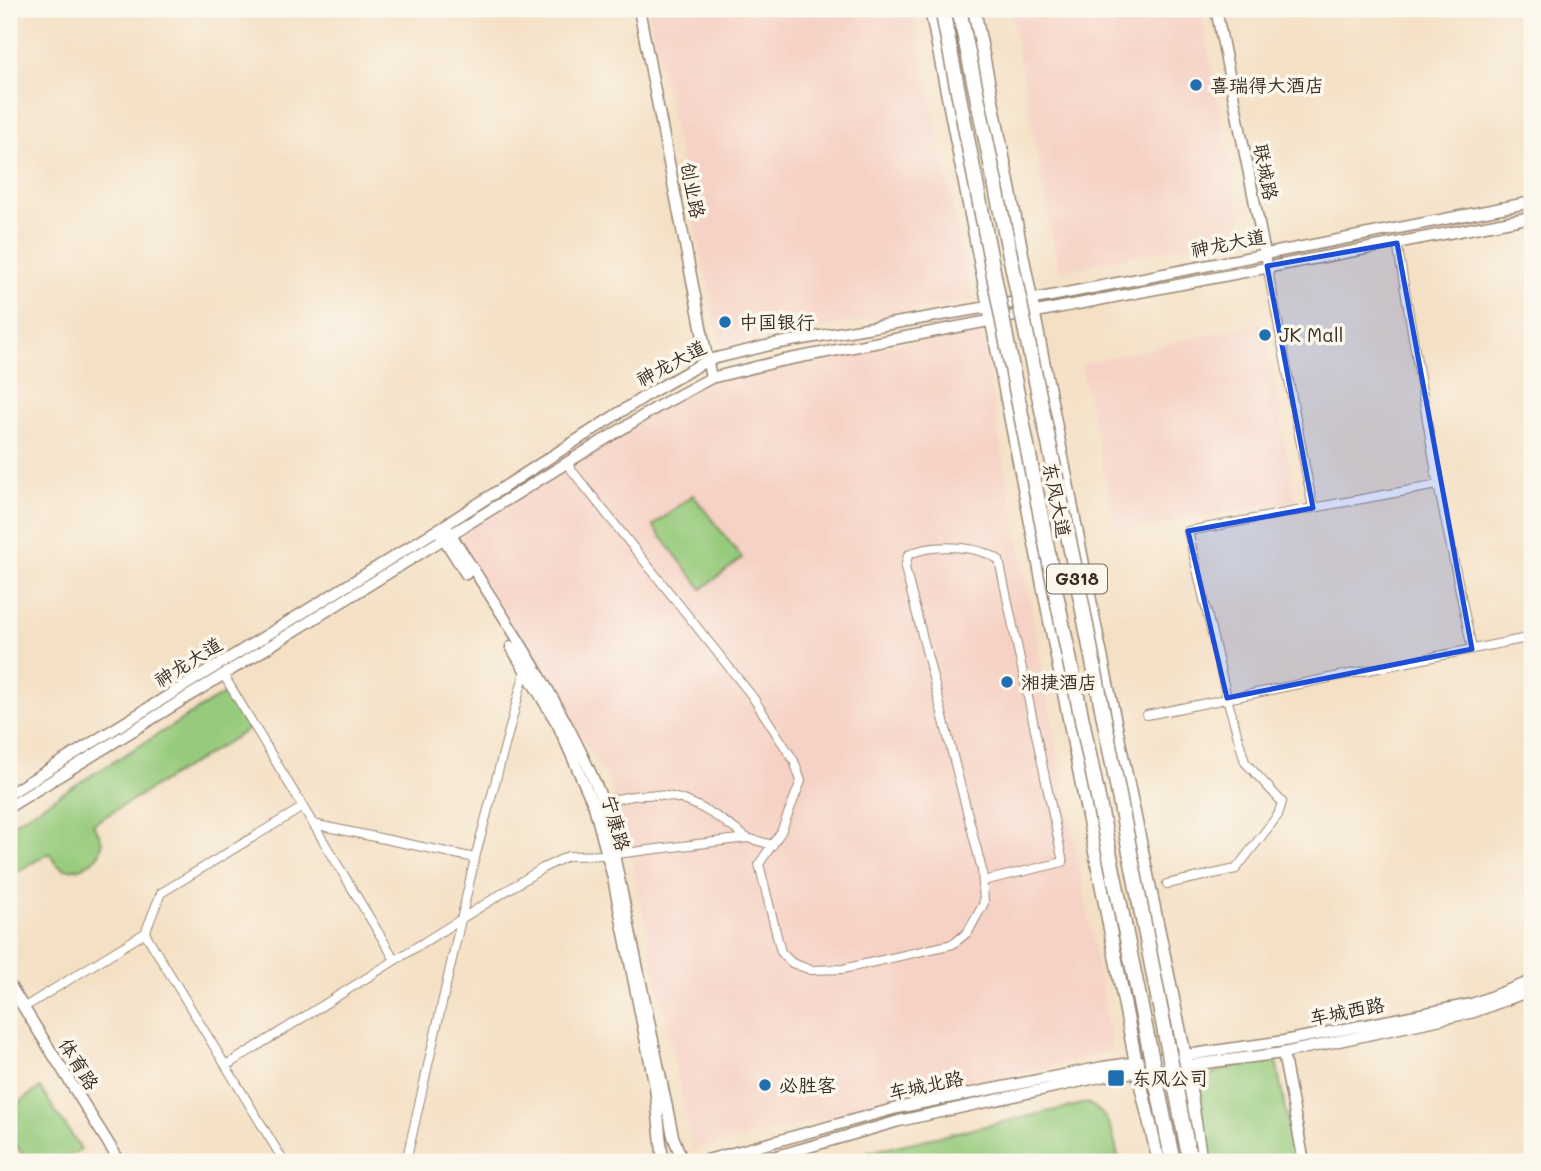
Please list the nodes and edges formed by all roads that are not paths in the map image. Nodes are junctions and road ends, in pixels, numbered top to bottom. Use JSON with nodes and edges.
{"nodes":[{"id":1,"x":639,"y":9,"type":"edge"},
{"id":2,"x":931,"y":9,"type":"edge"},
{"id":3,"x":942,"y":9,"type":"edge"},
{"id":4,"x":959,"y":9,"type":"edge"},
{"id":5,"x":974,"y":9,"type":"edge"},
{"id":6,"x":1216,"y":9,"type":"edge"},
{"id":7,"x":1532,"y":202,"type":"edge"},
{"id":8,"x":1532,"y":217,"type":"edge"},
{"id":9,"x":1397,"y":243,"type":"junction"},
{"id":10,"x":1265,"y":254,"type":"junction"},
{"id":11,"x":1267,"y":266,"type":"junction"},
{"id":12,"x":1031,"y":299,"type":"junction"},
{"id":13,"x":990,"y":307,"type":"junction"},
{"id":14,"x":1033,"y":315,"type":"junction"},
{"id":15,"x":993,"y":321,"type":"junction"},
{"id":16,"x":708,"y":360,"type":"junction"},
{"id":17,"x":711,"y":378,"type":"junction"},
{"id":18,"x":566,"y":463,"type":"junction"},
{"id":19,"x":1438,"y":485,"type":"junction"},
{"id":20,"x":1313,"y":508,"type":"junction"},
{"id":21,"x":444,"y":531,"type":"junction"},
{"id":22,"x":1532,"y":637,"type":"edge"},
{"id":23,"x":1472,"y":649,"type":"junction"},
{"id":24,"x":527,"y":666,"type":"junction"},
{"id":25,"x":223,"y":674,"type":"junction"},
{"id":26,"x":1227,"y":698,"type":"junction"},
{"id":27,"x":1147,"y":715,"type":"dead end"},
{"id":28,"x":9,"y":794,"type":"edge"},
{"id":29,"x":599,"y":804,"type":"junction"},
{"id":30,"x":9,"y":807,"type":"edge"},
{"id":31,"x":303,"y":807,"type":"junction"},
{"id":32,"x":313,"y":824,"type":"junction"},
{"id":33,"x":747,"y":838,"type":"junction"},
{"id":34,"x":773,"y":845,"type":"junction"},
{"id":35,"x":612,"y":855,"type":"junction"},
{"id":36,"x":475,"y":859,"type":"junction"},
{"id":37,"x":983,"y":881,"type":"junction"},
{"id":38,"x":1167,"y":884,"type":"dead end"},
{"id":39,"x":460,"y":920,"type":"junction"},
{"id":40,"x":145,"y":933,"type":"junction"},
{"id":41,"x":395,"y":960,"type":"junction"},
{"id":42,"x":1532,"y":981,"type":"edge"},
{"id":43,"x":9,"y":984,"type":"edge"},
{"id":44,"x":1532,"y":990,"type":"edge"},
{"id":45,"x":23,"y":1008,"type":"junction"},
{"id":46,"x":1283,"y":1054,"type":"junction"},
{"id":47,"x":1164,"y":1059,"type":"joint"},
{"id":48,"x":1185,"y":1062,"type":"junction"},
{"id":49,"x":226,"y":1065,"type":"junction"},
{"id":50,"x":1137,"y":1068,"type":"junction"},
{"id":51,"x":1166,"y":1070,"type":"joint"},
{"id":52,"x":284,"y":1161,"type":"edge"},
{"id":53,"x":120,"y":1162,"type":"edge"},
{"id":54,"x":407,"y":1162,"type":"edge"},
{"id":55,"x":663,"y":1162,"type":"edge"},
{"id":56,"x":683,"y":1162,"type":"edge"},
{"id":57,"x":699,"y":1162,"type":"edge"},
{"id":58,"x":756,"y":1162,"type":"edge"},
{"id":59,"x":1159,"y":1162,"type":"edge"},
{"id":60,"x":1173,"y":1162,"type":"edge"},
{"id":61,"x":1190,"y":1162,"type":"edge"},
{"id":62,"x":1201,"y":1162,"type":"edge"},
{"id":63,"x":1304,"y":1162,"type":"edge"}],
"edges":[{"from":1,"to":16,"type":"main road","name":"创业路"},
{"from":2,"to":13,"type":"main road"},
{"from":3,"to":60,"type":"highway","name":"东风大道","number":"G318","bridge":true},
{"from":4,"to":61,"type":"highway","name":"东风大道","number":"G318","bridge":true},
{"from":5,"to":12,"type":"main road"},
{"from":6,"to":10,"type":"main road","name":"联城路"},
{"from":7,"to":10,"type":"main road","name":"神龙大道"},
{"from":8,"to":9,"type":"main road","name":"神龙大道"},
{"from":9,"to":11,"type":"main road","name":"神龙大道"},
{"from":9,"to":19,"type":"street"},
{"from":10,"to":11,"type":"street","name":"联城路"},
{"from":10,"to":12,"type":"main road","name":"神龙大道"},
{"from":11,"to":14,"type":"main road","name":"神龙大道"},
{"from":11,"to":20,"type":"street","name":"联城路"},
{"from":12,"to":13,"type":"main road","name":"神龙大道"},
{"from":12,"to":14,"type":"main road"},
{"from":13,"to":15,"type":"main road"},
{"from":13,"to":16,"type":"main road","name":"神龙大道"},
{"from":14,"to":15,"type":"main road","name":"神龙大道"},
{"from":14,"to":48,"type":"main road"},
{"from":15,"to":17,"type":"main road","name":"神龙大道"},
{"from":15,"to":50,"type":"main road"},
{"from":16,"to":17,"type":"main road","name":"创业路"},
{"from":16,"to":21,"type":"main road","name":"神龙大道"},
{"from":17,"to":18,"type":"main road","name":"神龙大道"},
{"from":18,"to":21,"type":"main road","name":"神龙大道"},
{"from":18,"to":34,"type":"street"},
{"from":19,"to":20,"type":"street"},
{"from":19,"to":23,"type":"street"},
{"from":20,"to":26,"type":"street"},
{"from":21,"to":24,"type":"main road","name":"宁康路"},
{"from":21,"to":25,"type":"main road","name":"神龙大道"},
{"from":21,"to":28,"type":"main road","name":"神龙大道"},
{"from":22,"to":23,"type":"street"},
{"from":23,"to":26,"type":"street"},
{"from":24,"to":29,"type":"main road","name":"宁康路"},
{"from":24,"to":36,"type":"street"},
{"from":25,"to":30,"type":"main road","name":"神龙大道"},
{"from":25,"to":31,"type":"street"},
{"from":26,"to":27,"type":"street"},
{"from":26,"to":38,"type":"street"},
{"from":29,"to":33,"type":"street"},
{"from":29,"to":35,"type":"main road","name":"宁康路"},
{"from":31,"to":32,"type":"street"},
{"from":31,"to":40,"type":"street"},
{"from":32,"to":36,"type":"street"},
{"from":32,"to":41,"type":"street"},
{"from":33,"to":34,"type":"street"},
{"from":33,"to":35,"type":"street"},
{"from":34,"to":37,"type":"street"},
{"from":35,"to":39,"type":"street"},
{"from":35,"to":55,"type":"main road","name":"宁康路"},
{"from":35,"to":56,"type":"main road"},
{"from":36,"to":39,"type":"street"},
{"from":37,"to":37,"type":"street"},
{"from":39,"to":41,"type":"street"},
{"from":39,"to":54,"type":"street"},
{"from":40,"to":45,"type":"street"},
{"from":40,"to":49,"type":"street"},
{"from":41,"to":49,"type":"street"},
{"from":42,"to":48,"type":"main road","name":"车城西路"},
{"from":43,"to":45,"type":"main road","name":"体育路"},
{"from":44,"to":46,"type":"main road","name":"车城西路"},
{"from":45,"to":53,"type":"main road","name":"体育路"},
{"from":46,"to":48,"type":"main road","name":"车城西路"},
{"from":46,"to":63,"type":"main road"},
{"from":47,"to":48,"type":"main road","name":"车城西路"},
{"from":47,"to":50,"type":"main road","name":"车城北路"},
{"from":48,"to":51,"type":"main road","name":"车城西路"},
{"from":48,"to":62,"type":"main road"},
{"from":49,"to":52,"type":"street"},
{"from":50,"to":51,"type":"main road","name":"车城北路"},
{"from":50,"to":57,"type":"main road","name":"车城北路"},
{"from":50,"to":58,"type":"main road","name":"车城北路"},
{"from":50,"to":59,"type":"main road"}]}
